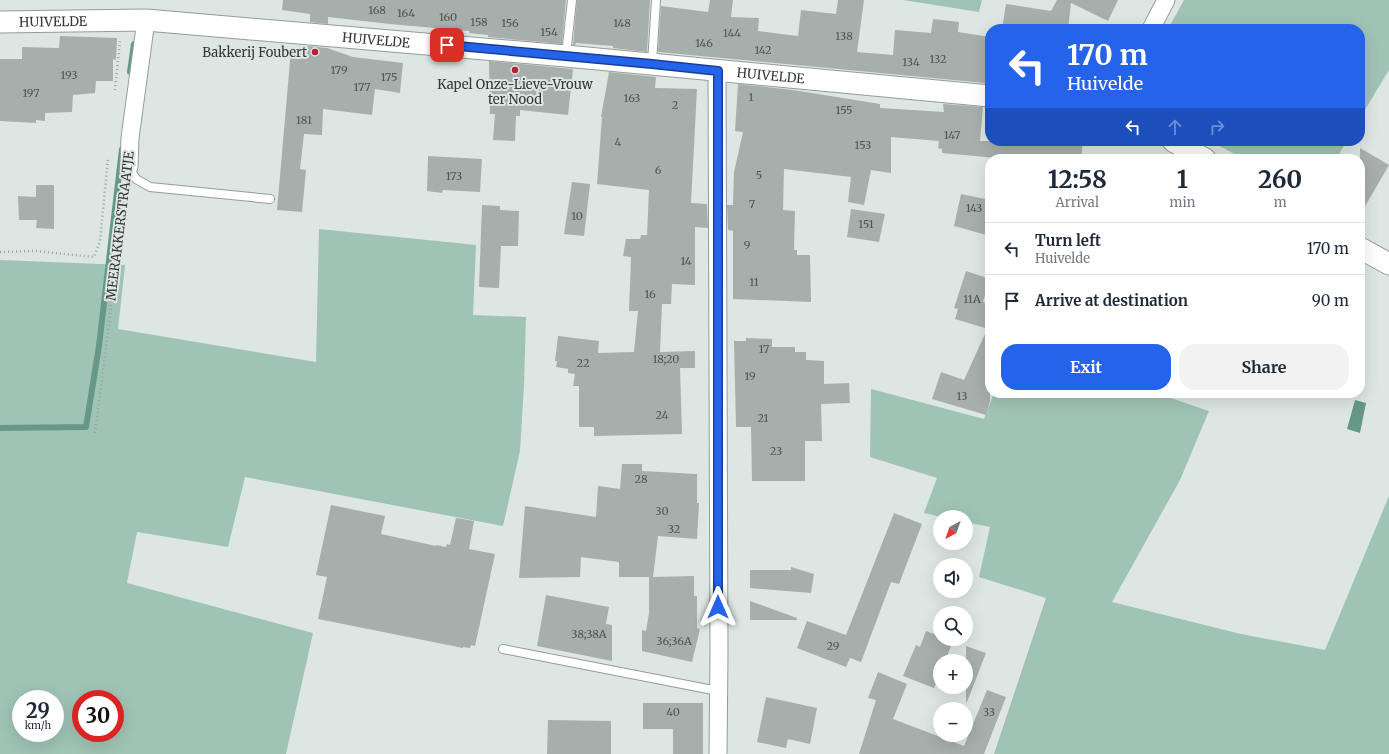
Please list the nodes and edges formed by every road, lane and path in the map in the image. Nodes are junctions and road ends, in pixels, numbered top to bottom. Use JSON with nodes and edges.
{"nodes":[{"id":1,"x":572,"y":0,"type":"edge"},
{"id":2,"x":656,"y":0,"type":"edge"},
{"id":3,"x":1166,"y":0,"type":"edge"},
{"id":4,"x":122,"y":19,"type":"junction"},
{"id":5,"x":146,"y":20,"type":"junction"},
{"id":6,"x":0,"y":22,"type":"edge"},
{"id":7,"x":1154,"y":24,"type":"edge"},
{"id":8,"x":566,"y":56,"type":"junction"},
{"id":9,"x":652,"y":64,"type":"junction"},
{"id":10,"x":718,"y":71,"type":"junction"},
{"id":11,"x":115,"y":90,"type":"dead end"},
{"id":12,"x":985,"y":96,"type":"edge"},
{"id":13,"x":1182,"y":146,"type":"edge"},
{"id":14,"x":109,"y":154,"type":"dead end"},
{"id":15,"x":1195,"y":154,"type":"edge"},
{"id":16,"x":129,"y":167,"type":"junction"},
{"id":17,"x":270,"y":199,"type":"dead end"},
{"id":18,"x":1365,"y":251,"type":"edge"},
{"id":19,"x":0,"y":252,"type":"edge"},
{"id":20,"x":1389,"y":264,"type":"edge"},
{"id":21,"x":95,"y":433,"type":"dead end"},
{"id":22,"x":503,"y":649,"type":"dead end"},
{"id":23,"x":718,"y":691,"type":"junction"},
{"id":24,"x":718,"y":754,"type":"edge"}],
"edges":[{"from":1,"to":8,"type":"lane"},
{"from":2,"to":9,"type":"lane"},
{"from":3,"to":7,"type":"street"},
{"from":4,"to":5,"type":"street","name":"HUIVELDE"},
{"from":4,"to":6,"type":"street","name":"HUIVELDE"},
{"from":4,"to":11,"type":"path"},
{"from":5,"to":8,"type":"street","name":"HUIVELDE"},
{"from":5,"to":16,"type":"street","name":"MEERAKKERSTRAATJE"},
{"from":8,"to":9,"type":"street","name":"HUIVELDE"},
{"from":9,"to":10,"type":"street","name":"HUIVELDE"},
{"from":10,"to":12,"type":"street","name":"HUIVELDE"},
{"from":10,"to":23,"type":"street"},
{"from":13,"to":15,"type":"street"},
{"from":14,"to":19,"type":"path"},
{"from":16,"to":17,"type":"lane"},
{"from":16,"to":21,"type":"path","name":"MEERAKKERSTRAATJE"},
{"from":18,"to":20,"type":"street"},
{"from":22,"to":23,"type":"lane"},
{"from":23,"to":24,"type":"street"}]}
